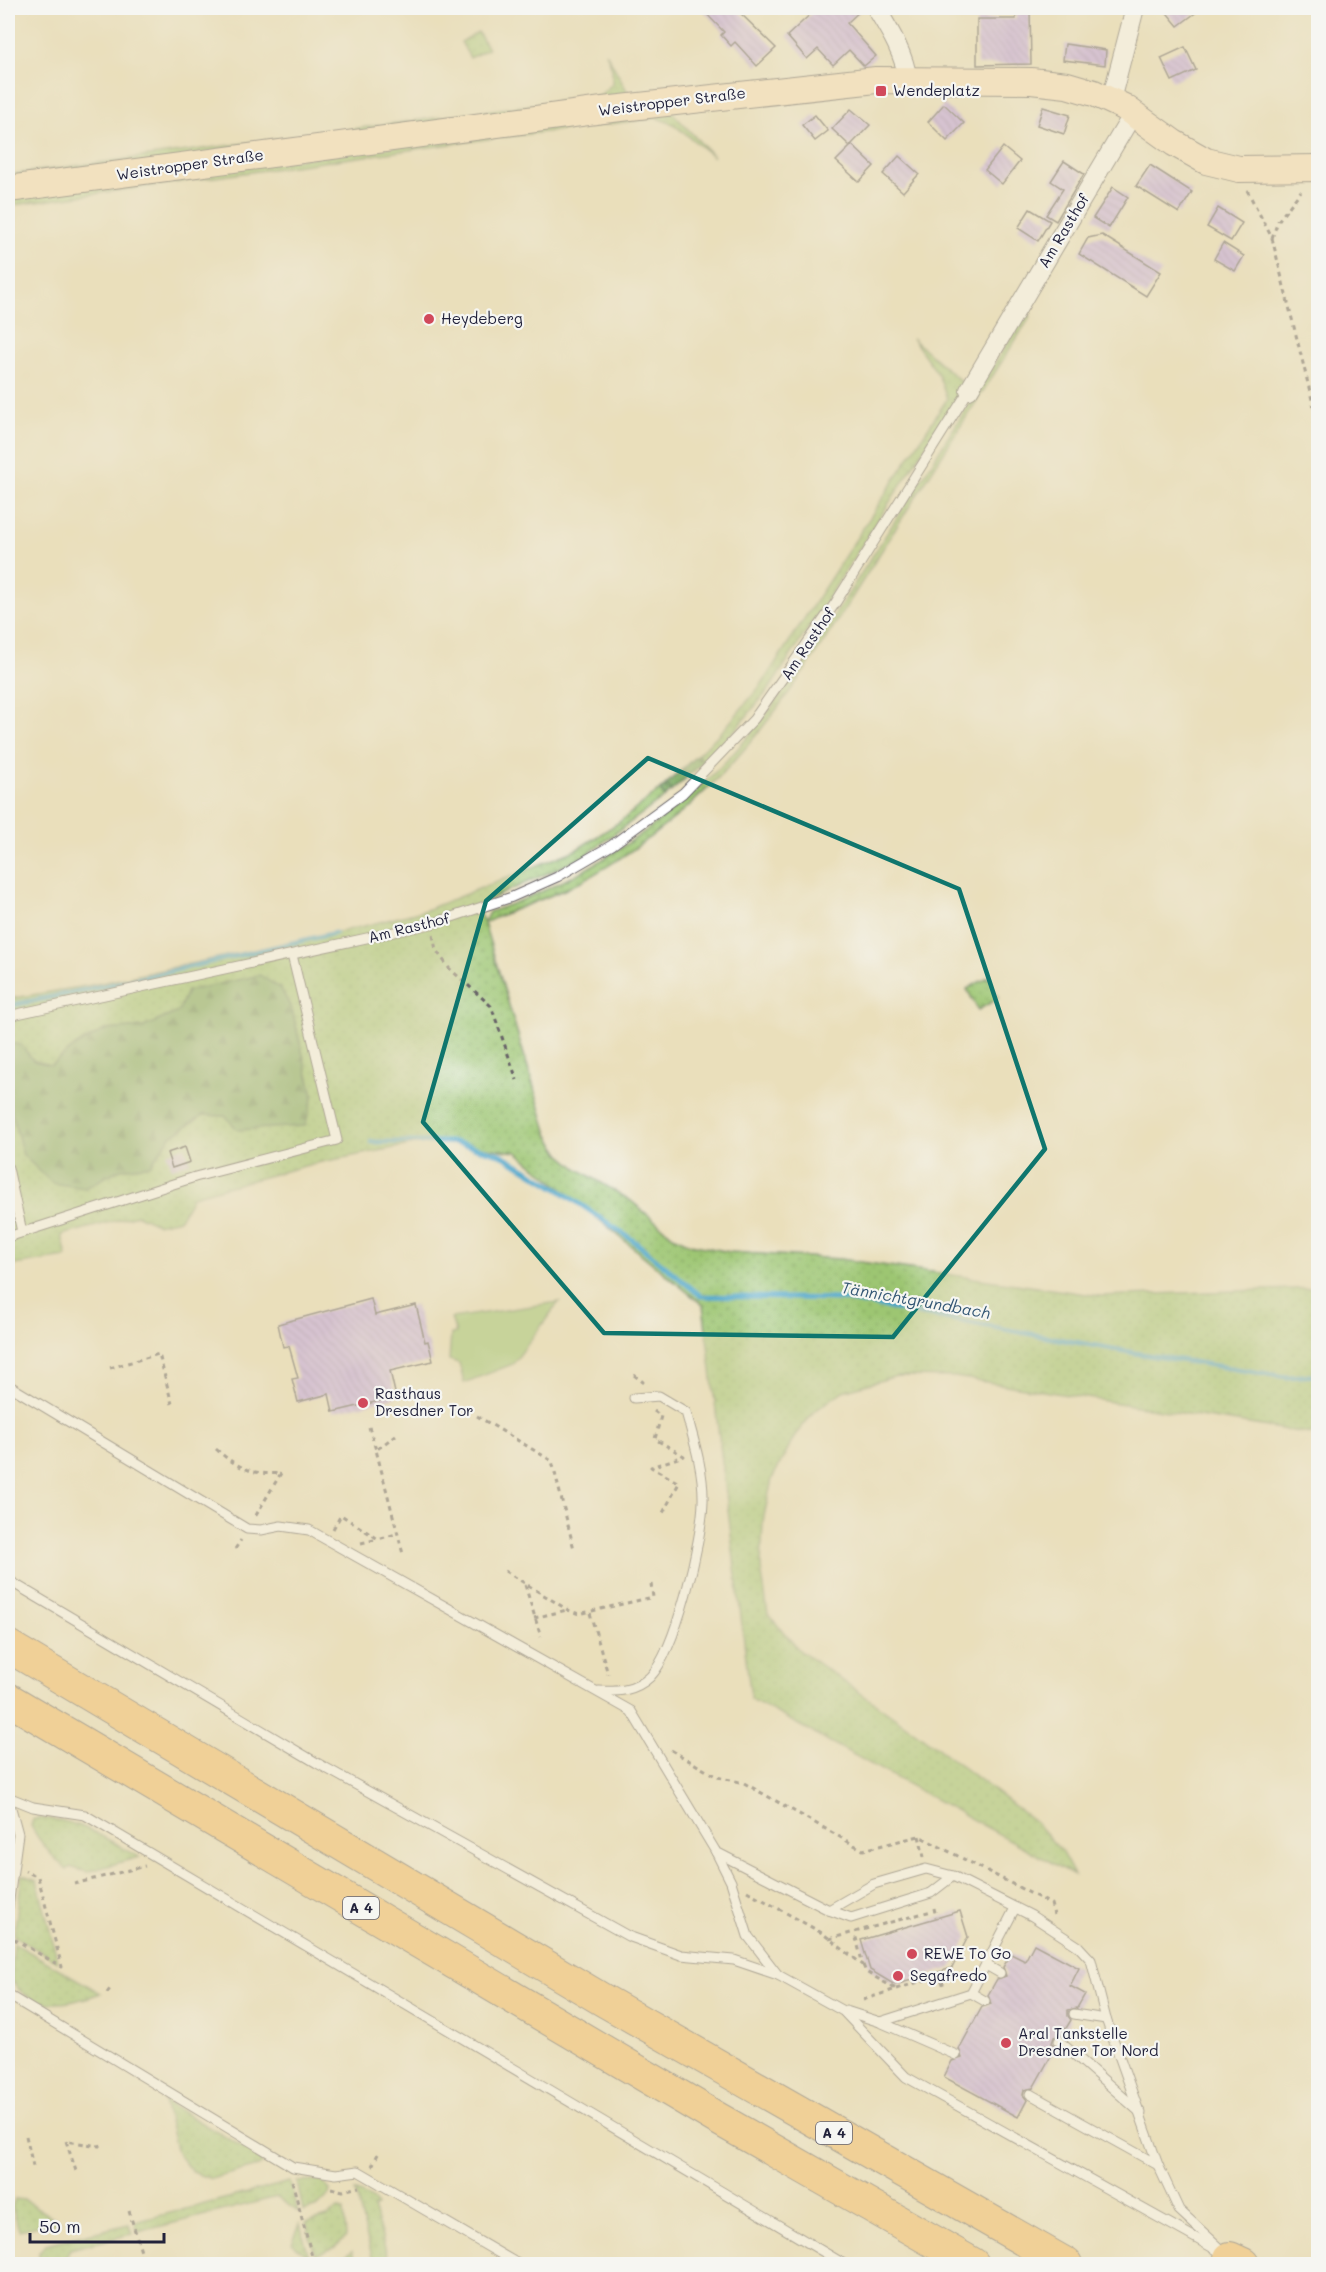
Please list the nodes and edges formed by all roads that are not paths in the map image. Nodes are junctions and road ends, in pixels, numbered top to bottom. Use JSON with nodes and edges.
{"nodes":[{"id":1,"x":876,"y":8,"type":"edge"},
{"id":2,"x":1135,"y":8,"type":"edge"},
{"id":3,"x":908,"y":80,"type":"junction"},
{"id":4,"x":1111,"y":100,"type":"junction"},
{"id":5,"x":1134,"y":112,"type":"junction"},
{"id":6,"x":1318,"y":168,"type":"edge"},
{"id":7,"x":8,"y":189,"type":"edge"},
{"id":8,"x":969,"y":390,"type":"joint"},
{"id":9,"x":292,"y":955,"type":"junction"},
{"id":10,"x":8,"y":1016,"type":"edge"},
{"id":11,"x":8,"y":1168,"type":"edge"},
{"id":12,"x":14,"y":1235,"type":"edge"},
{"id":13,"x":8,"y":1385,"type":"edge"},
{"id":14,"x":634,"y":1398,"type":"road end"},
{"id":15,"x":8,"y":1580,"type":"edge"},
{"id":16,"x":8,"y":1646,"type":"edge"},
{"id":17,"x":598,"y":1691,"type":"junction"},
{"id":18,"x":8,"y":1699,"type":"edge"},
{"id":19,"x":8,"y":1797,"type":"edge"},
{"id":20,"x":716,"y":1852,"type":"junction"},
{"id":21,"x":953,"y":1876,"type":"junction"},
{"id":22,"x":8,"y":1907,"type":"edge"},
{"id":23,"x":1015,"y":1908,"type":"junction"},
{"id":24,"x":829,"y":1910,"type":"junction"},
{"id":25,"x":986,"y":1965,"type":"junction"},
{"id":26,"x":1000,"y":1973,"type":"dead end"},
{"id":27,"x":778,"y":1975,"type":"junction"},
{"id":28,"x":971,"y":1993,"type":"junction"},
{"id":29,"x":8,"y":1995,"type":"edge"},
{"id":30,"x":985,"y":2001,"type":"dead end"},
{"id":31,"x":843,"y":2011,"type":"junction"},
{"id":32,"x":1074,"y":2014,"type":"dead end"},
{"id":33,"x":1106,"y":2019,"type":"junction"},
{"id":34,"x":880,"y":2022,"type":"junction"},
{"id":35,"x":1059,"y":2041,"type":"dead end"},
{"id":36,"x":956,"y":2055,"type":"dead end"},
{"id":37,"x":1030,"y":2094,"type":"dead end"},
{"id":38,"x":1142,"y":2114,"type":"junction"},
{"id":39,"x":1158,"y":2165,"type":"junction"},
{"id":40,"x":1237,"y":2261,"type":"edge"},
{"id":41,"x":518,"y":2265,"type":"edge"},
{"id":42,"x":844,"y":2265,"type":"edge"},
{"id":43,"x":973,"y":2265,"type":"edge"},
{"id":44,"x":1066,"y":2265,"type":"edge"}],
"edges":[{"from":1,"to":3,"type":"street"},
{"from":2,"to":4,"type":"street"},
{"from":3,"to":4,"type":"street","name":"Weistropper Straße"},
{"from":3,"to":7,"type":"street","name":"Weistropper Straße"},
{"from":4,"to":5,"type":"street","name":"Weistropper Straße"},
{"from":5,"to":6,"type":"street","name":"Weistropper Straße"},
{"from":5,"to":8,"type":"street","name":"Am Rasthof"},
{"from":8,"to":9,"type":"lane","name":"Am Rasthof"},
{"from":9,"to":10,"type":"lane","name":"Am Rasthof"},
{"from":9,"to":12,"type":"lane"},
{"from":11,"to":12,"type":"lane"},
{"from":13,"to":17,"type":"lane"},
{"from":14,"to":17,"type":"lane"},
{"from":15,"to":27,"type":"lane"},
{"from":16,"to":44,"type":"highway","number":"A 4"},
{"from":17,"to":20,"type":"lane"},
{"from":18,"to":43,"type":"highway","number":"A 4"},
{"from":19,"to":22,"type":"lane"},
{"from":19,"to":42,"type":"lane"},
{"from":20,"to":24,"type":"lane"},
{"from":20,"to":27,"type":"lane"},
{"from":21,"to":23,"type":"lane"},
{"from":21,"to":24,"type":"lane"},
{"from":21,"to":24,"type":"lane"},
{"from":23,"to":25,"type":"lane"},
{"from":23,"to":33,"type":"lane"},
{"from":25,"to":26,"type":"lane"},
{"from":25,"to":28,"type":"lane"},
{"from":27,"to":31,"type":"lane"},
{"from":28,"to":30,"type":"lane"},
{"from":28,"to":34,"type":"lane"},
{"from":29,"to":41,"type":"lane"},
{"from":31,"to":34,"type":"lane"},
{"from":31,"to":40,"type":"lane"},
{"from":32,"to":33,"type":"lane"},
{"from":33,"to":38,"type":"lane"},
{"from":34,"to":36,"type":"lane"},
{"from":35,"to":38,"type":"lane"},
{"from":37,"to":39,"type":"lane"},
{"from":38,"to":39,"type":"lane"},
{"from":39,"to":40,"type":"lane"}]}
